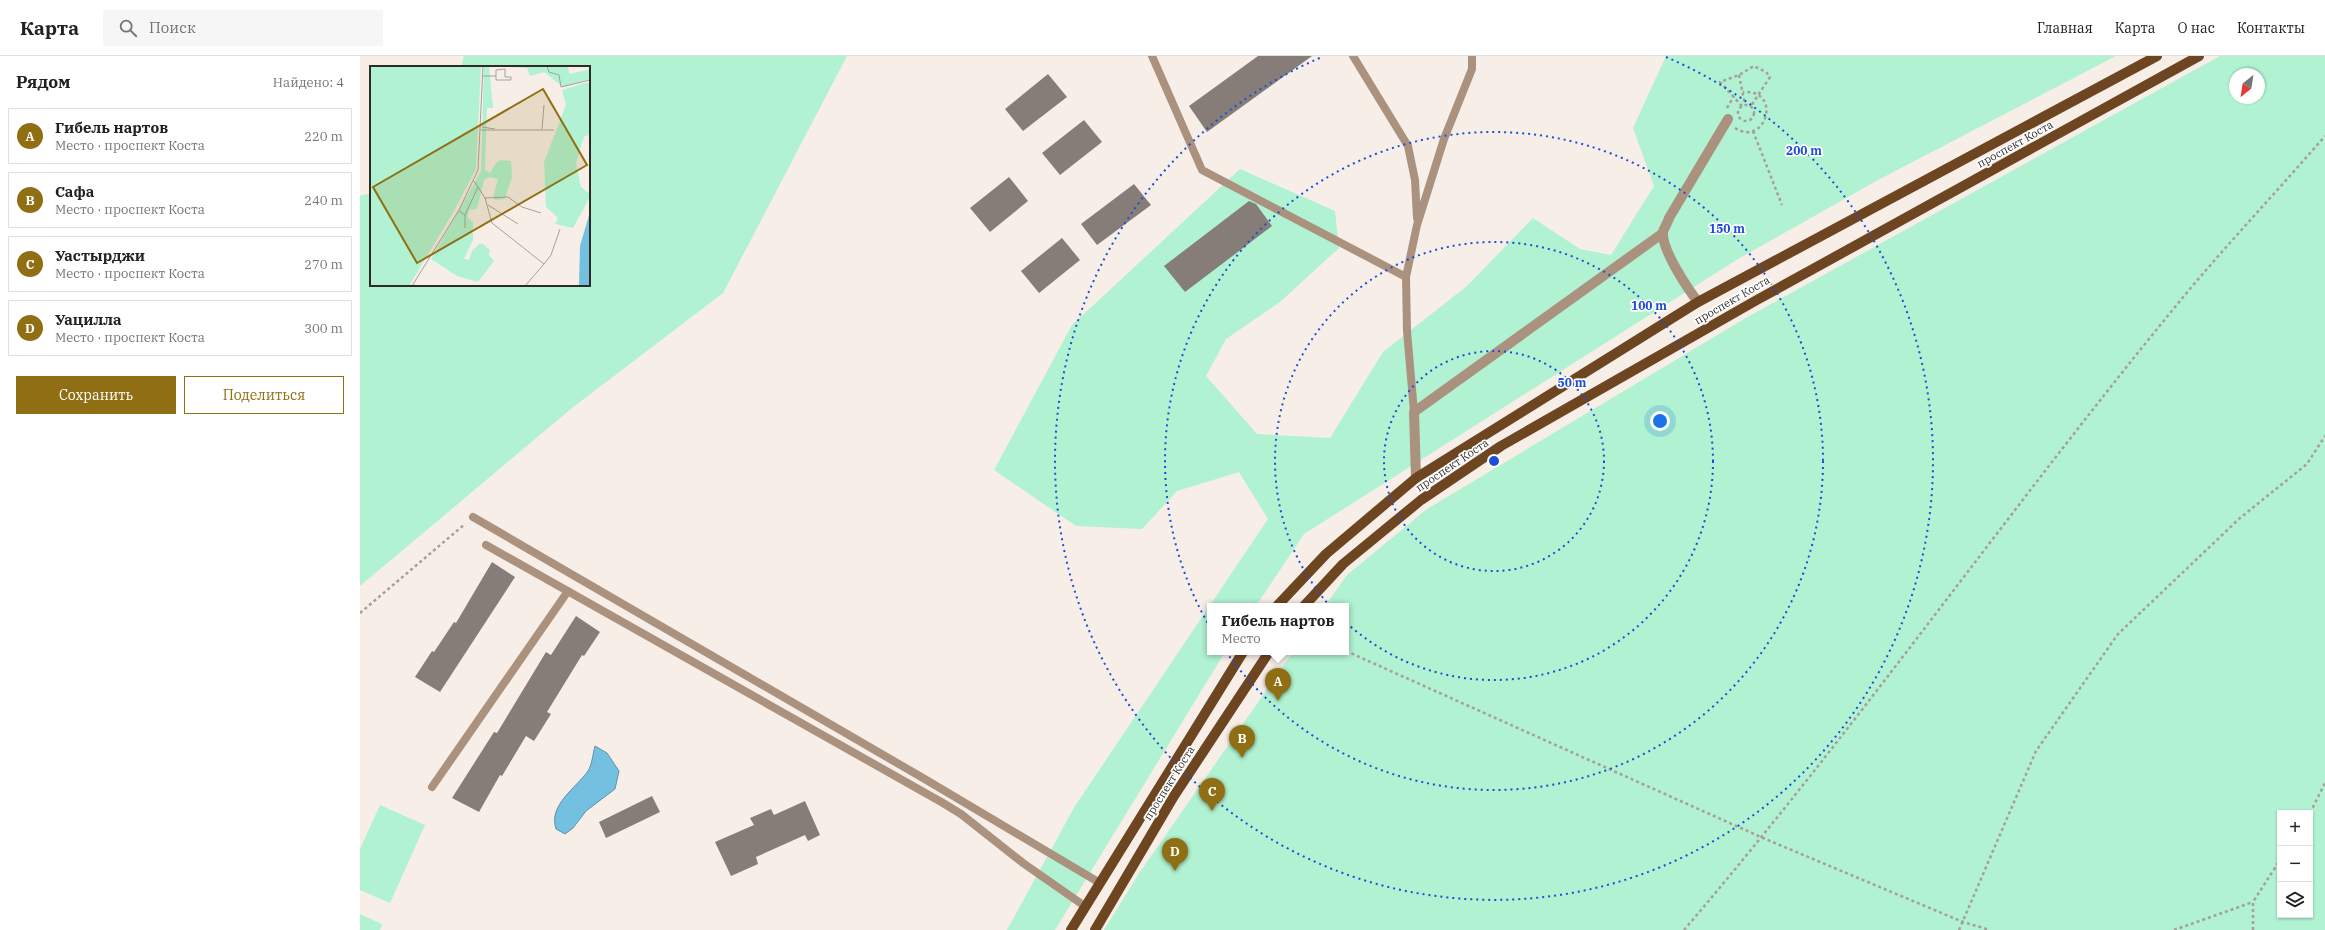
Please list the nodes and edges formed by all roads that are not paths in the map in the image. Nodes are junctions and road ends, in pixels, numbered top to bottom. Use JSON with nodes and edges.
{"nodes":[{"id":1,"x":1152,"y":56,"type":"edge"},
{"id":2,"x":1353,"y":56,"type":"edge"},
{"id":3,"x":1472,"y":56,"type":"edge"},
{"id":4,"x":2157,"y":56,"type":"edge"},
{"id":5,"x":2199,"y":56,"type":"edge"},
{"id":6,"x":1728,"y":119,"type":"road end"},
{"id":7,"x":1417,"y":225,"type":"junction"},
{"id":8,"x":1663,"y":233,"type":"junction"},
{"id":9,"x":1406,"y":277,"type":"junction"},
{"id":10,"x":1698,"y":302,"type":"junction"},
{"id":11,"x":1414,"y":412,"type":"junction"},
{"id":12,"x":1416,"y":478,"type":"junction"},
{"id":13,"x":473,"y":517,"type":"road end"},
{"id":14,"x":486,"y":545,"type":"dead end"},
{"id":15,"x":568,"y":591,"type":"junction"},
{"id":16,"x":1279,"y":603,"type":"edge"},
{"id":17,"x":1307,"y":603,"type":"edge"},
{"id":18,"x":1241,"y":655,"type":"edge"},
{"id":19,"x":1267,"y":655,"type":"edge"},
{"id":20,"x":432,"y":787,"type":"dead end"},
{"id":21,"x":1100,"y":883,"type":"junction"},
{"id":22,"x":1086,"y":907,"type":"junction"},
{"id":23,"x":1071,"y":930,"type":"edge"},
{"id":24,"x":1095,"y":930,"type":"edge"}],
"edges":[{"from":1,"to":9,"type":"lane"},
{"from":2,"to":7,"type":"lane"},
{"from":3,"to":7,"type":"lane"},
{"from":4,"to":10,"type":"main road","name":"проспект Коста"},
{"from":5,"to":17,"type":"main road","name":"проспект Коста"},
{"from":6,"to":8,"type":"street"},
{"from":7,"to":9,"type":"lane"},
{"from":8,"to":10,"type":"street"},
{"from":8,"to":11,"type":"street"},
{"from":9,"to":11,"type":"lane"},
{"from":10,"to":12,"type":"main road","name":"проспект Коста"},
{"from":11,"to":12,"type":"street"},
{"from":12,"to":16,"type":"main road","name":"проспект Коста"},
{"from":13,"to":21,"type":"lane"},
{"from":14,"to":15,"type":"lane"},
{"from":15,"to":20,"type":"lane"},
{"from":15,"to":22,"type":"lane"},
{"from":18,"to":21,"type":"main road","name":"проспект Коста"},
{"from":19,"to":24,"type":"main road","name":"проспект Коста"},
{"from":21,"to":22,"type":"main road","name":"проспект Коста"},
{"from":22,"to":23,"type":"main road","name":"проспект Коста"}]}
